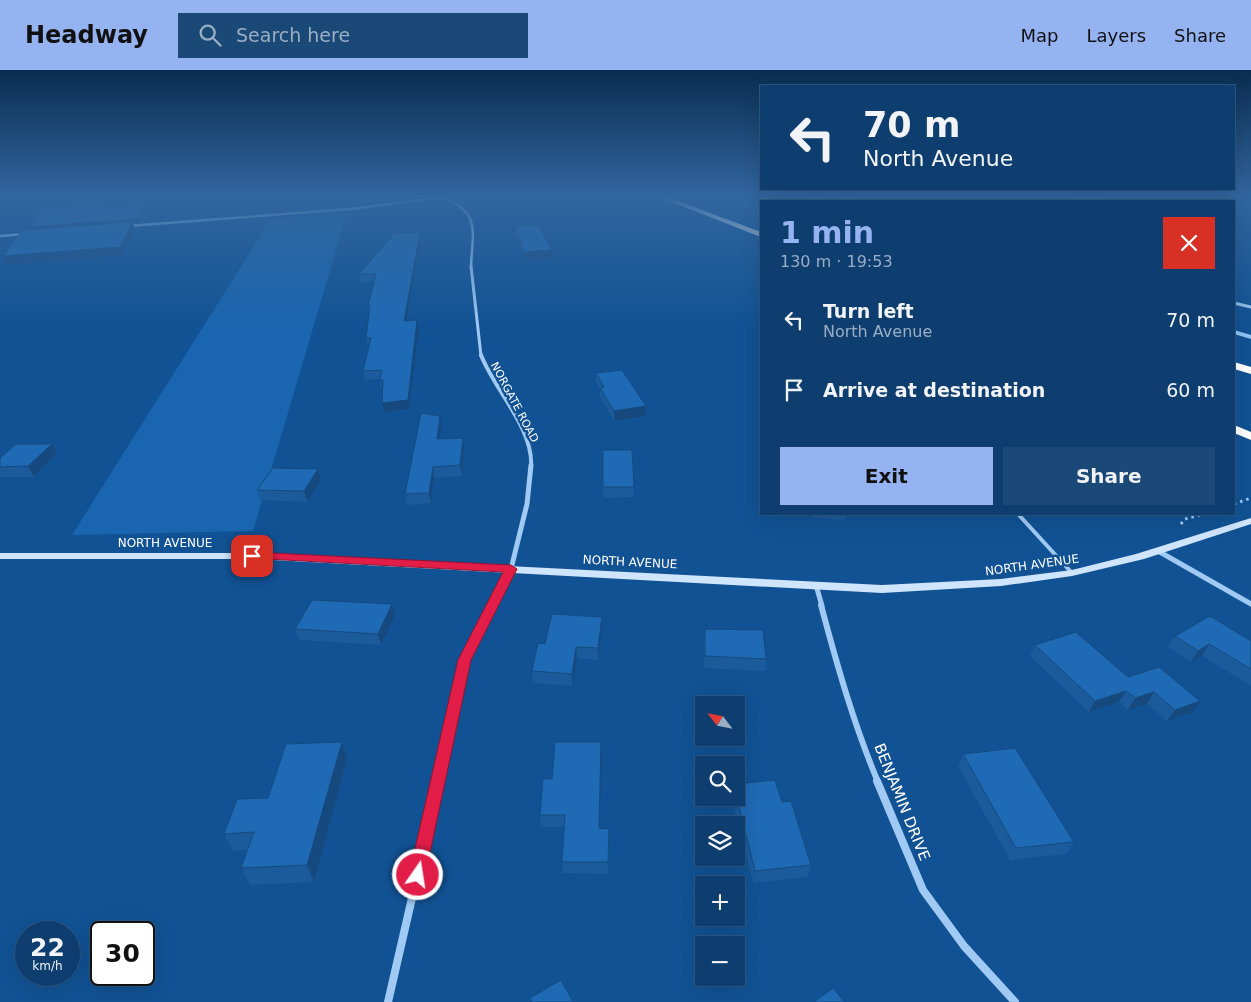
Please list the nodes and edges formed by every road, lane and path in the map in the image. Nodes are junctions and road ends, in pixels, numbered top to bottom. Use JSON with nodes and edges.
{"nodes":[{"id":1,"x":471,"y":240,"type":"edge"},
{"id":2,"x":1235,"y":303,"type":"edge"},
{"id":3,"x":1251,"y":307,"type":"edge"},
{"id":4,"x":1235,"y":365,"type":"edge"},
{"id":5,"x":1251,"y":371,"type":"edge"},
{"id":6,"x":1235,"y":429,"type":"edge"},
{"id":7,"x":1251,"y":436,"type":"edge"},
{"id":8,"x":1251,"y":498,"type":"edge"},
{"id":9,"x":1235,"y":504,"type":"edge"},
{"id":10,"x":1019,"y":515,"type":"edge"},
{"id":11,"x":1251,"y":520,"type":"edge"},
{"id":12,"x":1158,"y":550,"type":"junction"},
{"id":13,"x":0,"y":556,"type":"edge"},
{"id":14,"x":511,"y":569,"type":"junction"},
{"id":15,"x":1072,"y":573,"type":"junction"},
{"id":16,"x":816,"y":585,"type":"junction"},
{"id":17,"x":1251,"y":604,"type":"edge"},
{"id":18,"x":388,"y":1002,"type":"edge"},
{"id":19,"x":1015,"y":1002,"type":"edge"}],
"edges":[{"from":1,"to":14,"type":"street","name":"NORGATE ROAD"},
{"from":2,"to":3,"type":"street"},
{"from":4,"to":5,"type":"highway"},
{"from":6,"to":7,"type":"highway"},
{"from":8,"to":9,"type":"path"},
{"from":10,"to":15,"type":"lane"},
{"from":11,"to":12,"type":"main road","name":"NORTH AVENUE"},
{"from":12,"to":15,"type":"main road","name":"NORTH AVENUE"},
{"from":12,"to":17,"type":"street"},
{"from":13,"to":14,"type":"main road","name":"NORTH AVENUE"},
{"from":14,"to":16,"type":"main road","name":"NORTH AVENUE"},
{"from":14,"to":18,"type":"street","name":"NORGATE ROAD"},
{"from":15,"to":16,"type":"main road","name":"NORTH AVENUE"},
{"from":16,"to":19,"type":"street","name":"BENJAMIN DRIVE"}]}
